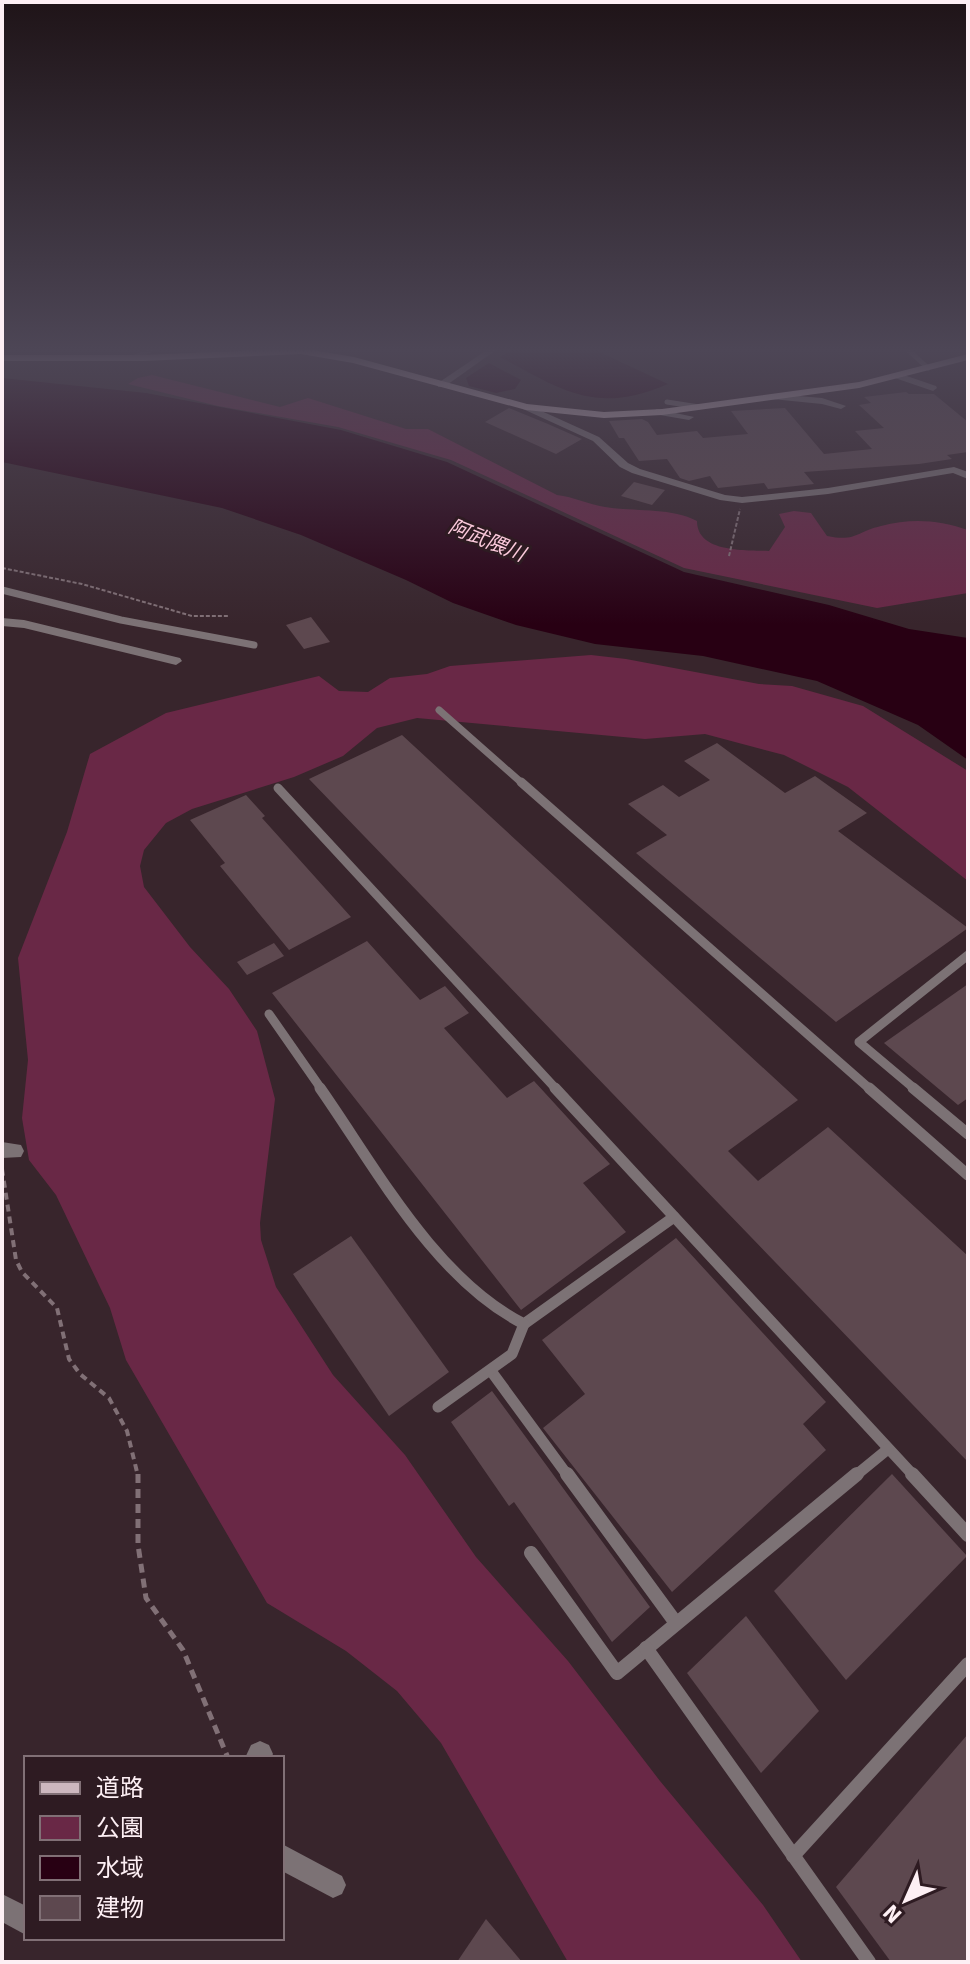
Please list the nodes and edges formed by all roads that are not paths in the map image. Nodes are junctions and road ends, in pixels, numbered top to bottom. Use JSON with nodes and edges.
{"nodes":[{"id":1,"x":599,"y":442,"type":"edge"},
{"id":2,"x":968,"y":476,"type":"edge"},
{"id":3,"x":2,"y":590,"type":"edge"},
{"id":4,"x":2,"y":622,"type":"edge"},
{"id":5,"x":254,"y":645,"type":"dead end"},
{"id":6,"x":176,"y":661,"type":"dead end"},
{"id":7,"x":439,"y":710,"type":"dead end"},
{"id":8,"x":278,"y":788,"type":"dead end"},
{"id":9,"x":968,"y":955,"type":"edge"},
{"id":10,"x":269,"y":1014,"type":"dead end"},
{"id":11,"x":968,"y":1134,"type":"edge"},
{"id":12,"x":968,"y":1175,"type":"edge"},
{"id":13,"x":674,"y":1217,"type":"junction"},
{"id":14,"x":524,"y":1324,"type":"junction"},
{"id":15,"x":491,"y":1371,"type":"junction"},
{"id":16,"x":438,"y":1407,"type":"dead end"},
{"id":17,"x":888,"y":1449,"type":"junction"},
{"id":18,"x":968,"y":1535,"type":"edge"},
{"id":19,"x":531,"y":1553,"type":"dead end"},
{"id":20,"x":676,"y":1623,"type":"junction"},
{"id":21,"x":646,"y":1648,"type":"junction"},
{"id":22,"x":968,"y":1664,"type":"edge"},
{"id":23,"x":793,"y":1856,"type":"junction"},
{"id":24,"x":284,"y":1858,"type":"edge"},
{"id":25,"x":333,"y":1885,"type":"dead end"},
{"id":26,"x":2,"y":1907,"type":"edge"},
{"id":27,"x":24,"y":1920,"type":"edge"},
{"id":28,"x":869,"y":1962,"type":"edge"}],
"edges":[{"from":1,"to":2,"type":"street"},
{"from":3,"to":5,"type":"lane"},
{"from":4,"to":6,"type":"street"},
{"from":7,"to":12,"type":"lane"},
{"from":8,"to":13,"type":"lane"},
{"from":9,"to":11,"type":"lane"},
{"from":10,"to":14,"type":"lane"},
{"from":13,"to":14,"type":"lane"},
{"from":13,"to":17,"type":"lane"},
{"from":14,"to":15,"type":"lane"},
{"from":15,"to":16,"type":"lane"},
{"from":15,"to":20,"type":"lane"},
{"from":17,"to":18,"type":"lane"},
{"from":17,"to":20,"type":"lane"},
{"from":19,"to":21,"type":"lane"},
{"from":20,"to":21,"type":"lane"},
{"from":21,"to":23,"type":"lane"},
{"from":22,"to":23,"type":"lane"},
{"from":23,"to":28,"type":"lane"},
{"from":24,"to":25,"type":"street"},
{"from":26,"to":27,"type":"street"}]}
